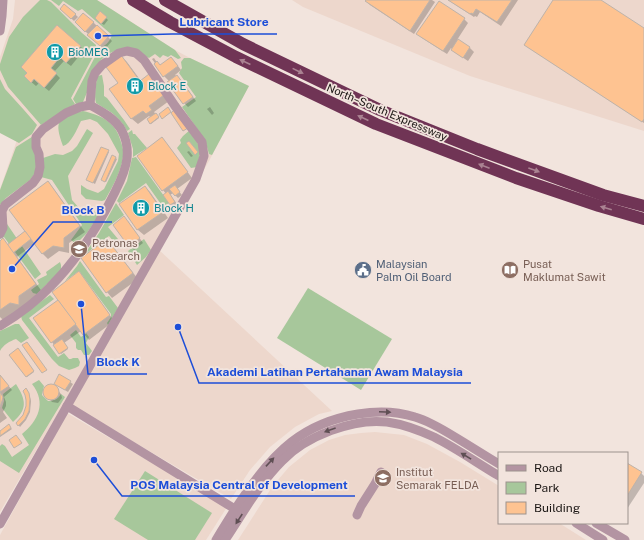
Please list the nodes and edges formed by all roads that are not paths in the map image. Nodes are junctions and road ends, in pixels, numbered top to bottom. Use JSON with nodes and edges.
{"nodes":[{"id":1,"x":2,"y":0,"type":"edge"},
{"id":2,"x":133,"y":0,"type":"edge"},
{"id":3,"x":165,"y":0,"type":"edge"},
{"id":4,"x":0,"y":31,"type":"edge"},
{"id":5,"x":90,"y":105,"type":"junction"},
{"id":6,"x":644,"y":206,"type":"edge"},
{"id":7,"x":644,"y":219,"type":"edge"},
{"id":8,"x":0,"y":234,"type":"edge"},
{"id":9,"x":0,"y":326,"type":"edge"},
{"id":10,"x":67,"y":406,"type":"junction"},
{"id":11,"x":498,"y":463,"type":"edge"},
{"id":12,"x":381,"y":472,"type":"dead end"},
{"id":13,"x":498,"y":475,"type":"edge"},
{"id":14,"x":235,"y":509,"type":"junction"},
{"id":15,"x":357,"y":515,"type":"dead end"},
{"id":16,"x":0,"y":524,"type":"edge"},
{"id":17,"x":578,"y":524,"type":"edge"},
{"id":18,"x":598,"y":524,"type":"edge"},
{"id":19,"x":216,"y":540,"type":"edge"},
{"id":20,"x":225,"y":540,"type":"edge"},
{"id":21,"x":603,"y":540,"type":"edge"},
{"id":22,"x":625,"y":540,"type":"edge"}],
"edges":[{"from":1,"to":4,"type":"street"},
{"from":7,"to":2,"type":"highway","name":"North–South Expressway","one_way":true},
{"from":3,"to":6,"type":"highway","name":"North–South Expressway","one_way":true},
{"from":5,"to":8,"type":"street"},
{"from":5,"to":9,"type":"street"},
{"from":5,"to":10,"type":"street"},
{"from":10,"to":14,"type":"street"},
{"from":10,"to":16,"type":"street"},
{"from":14,"to":11,"type":"street","one_way":true},
{"from":12,"to":15,"type":"street"},
{"from":13,"to":20,"type":"street","one_way":true},
{"from":14,"to":19,"type":"street"},
{"from":17,"to":21,"type":"street"},
{"from":18,"to":22,"type":"street"}]}
